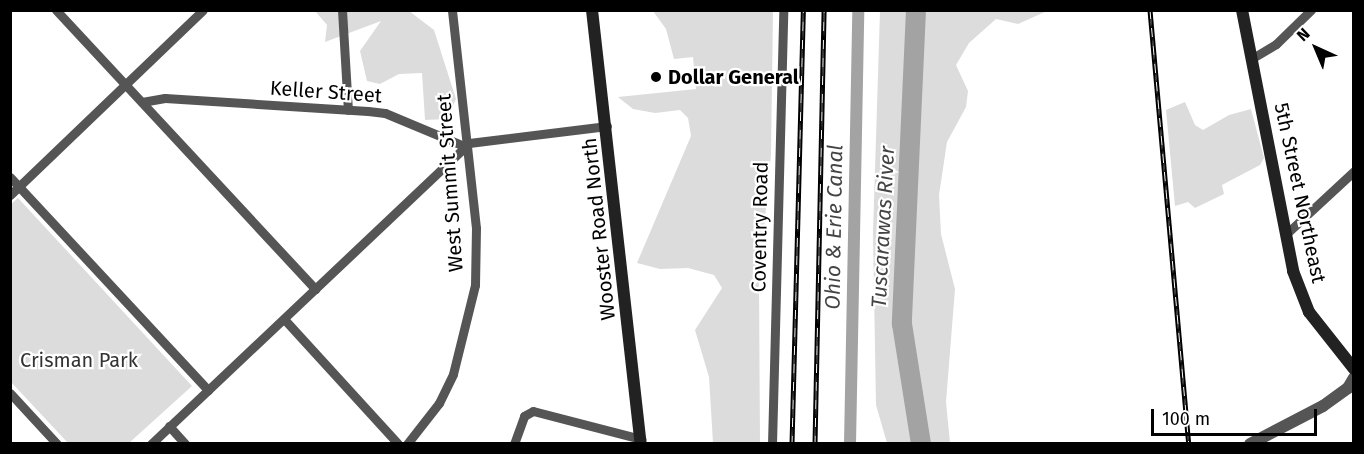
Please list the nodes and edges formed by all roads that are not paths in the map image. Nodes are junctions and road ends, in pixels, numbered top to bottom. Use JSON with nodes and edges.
{"nodes":[{"id":1,"x":56,"y":10,"type":"edge"},
{"id":2,"x":203,"y":10,"type":"edge"},
{"id":3,"x":342,"y":10,"type":"edge"},
{"id":4,"x":452,"y":10,"type":"edge"},
{"id":5,"x":592,"y":10,"type":"edge"},
{"id":6,"x":783,"y":10,"type":"edge"},
{"id":7,"x":1242,"y":10,"type":"edge"},
{"id":8,"x":1311,"y":10,"type":"edge"},
{"id":9,"x":1251,"y":59,"type":"junction"},
{"id":10,"x":126,"y":85,"type":"junction"},
{"id":11,"x":142,"y":102,"type":"junction"},
{"id":12,"x":348,"y":110,"type":"junction"},
{"id":13,"x":607,"y":126,"type":"junction"},
{"id":14,"x":464,"y":146,"type":"junction"},
{"id":15,"x":1353,"y":171,"type":"edge"},
{"id":16,"x":10,"y":177,"type":"edge"},
{"id":17,"x":19,"y":186,"type":"junction"},
{"id":18,"x":10,"y":195,"type":"edge"},
{"id":19,"x":1285,"y":235,"type":"junction"},
{"id":20,"x":315,"y":289,"type":"junction"},
{"id":21,"x":284,"y":319,"type":"junction"},
{"id":22,"x":1353,"y":369,"type":"edge"},
{"id":23,"x":1353,"y":378,"type":"edge"},
{"id":24,"x":208,"y":390,"type":"junction"},
{"id":25,"x":10,"y":393,"type":"edge"},
{"id":26,"x":169,"y":426,"type":"junction"},
{"id":27,"x":641,"y":441,"type":"edge"},
{"id":28,"x":57,"y":444,"type":"edge"},
{"id":29,"x":151,"y":444,"type":"edge"},
{"id":30,"x":185,"y":444,"type":"edge"},
{"id":31,"x":398,"y":444,"type":"edge"},
{"id":32,"x":407,"y":444,"type":"edge"},
{"id":33,"x":514,"y":444,"type":"edge"},
{"id":34,"x":772,"y":444,"type":"edge"},
{"id":35,"x":1250,"y":444,"type":"edge"}],
"edges":[{"from":1,"to":10,"type":"street"},
{"from":2,"to":10,"type":"street"},
{"from":3,"to":12,"type":"street"},
{"from":4,"to":14,"type":"street","name":"West Summit Street"},
{"from":5,"to":13,"type":"main road","name":"Wooster Road North"},
{"from":6,"to":34,"type":"street","name":"Coventry Road"},
{"from":7,"to":9,"type":"main road","name":"5th Street Northeast"},
{"from":8,"to":9,"type":"street"},
{"from":9,"to":19,"type":"main road","name":"5th Street Northeast"},
{"from":10,"to":11,"type":"street"},
{"from":10,"to":17,"type":"street"},
{"from":11,"to":12,"type":"street","name":"Keller Street"},
{"from":11,"to":20,"type":"street"},
{"from":12,"to":14,"type":"street","name":"Keller Street"},
{"from":13,"to":14,"type":"street"},
{"from":13,"to":27,"type":"main road","name":"Wooster Road North"},
{"from":14,"to":20,"type":"street"},
{"from":14,"to":32,"type":"street","name":"West Summit Street"},
{"from":15,"to":19,"type":"street"},
{"from":16,"to":17,"type":"street"},
{"from":17,"to":18,"type":"street"},
{"from":17,"to":24,"type":"street"},
{"from":19,"to":22,"type":"main road","name":"5th Street Northeast"},
{"from":20,"to":21,"type":"street"},
{"from":21,"to":24,"type":"street"},
{"from":21,"to":31,"type":"street"},
{"from":23,"to":35,"type":"street"},
{"from":24,"to":26,"type":"street"},
{"from":25,"to":28,"type":"street"},
{"from":26,"to":29,"type":"street"},
{"from":26,"to":30,"type":"street"},
{"from":27,"to":33,"type":"street"}]}
